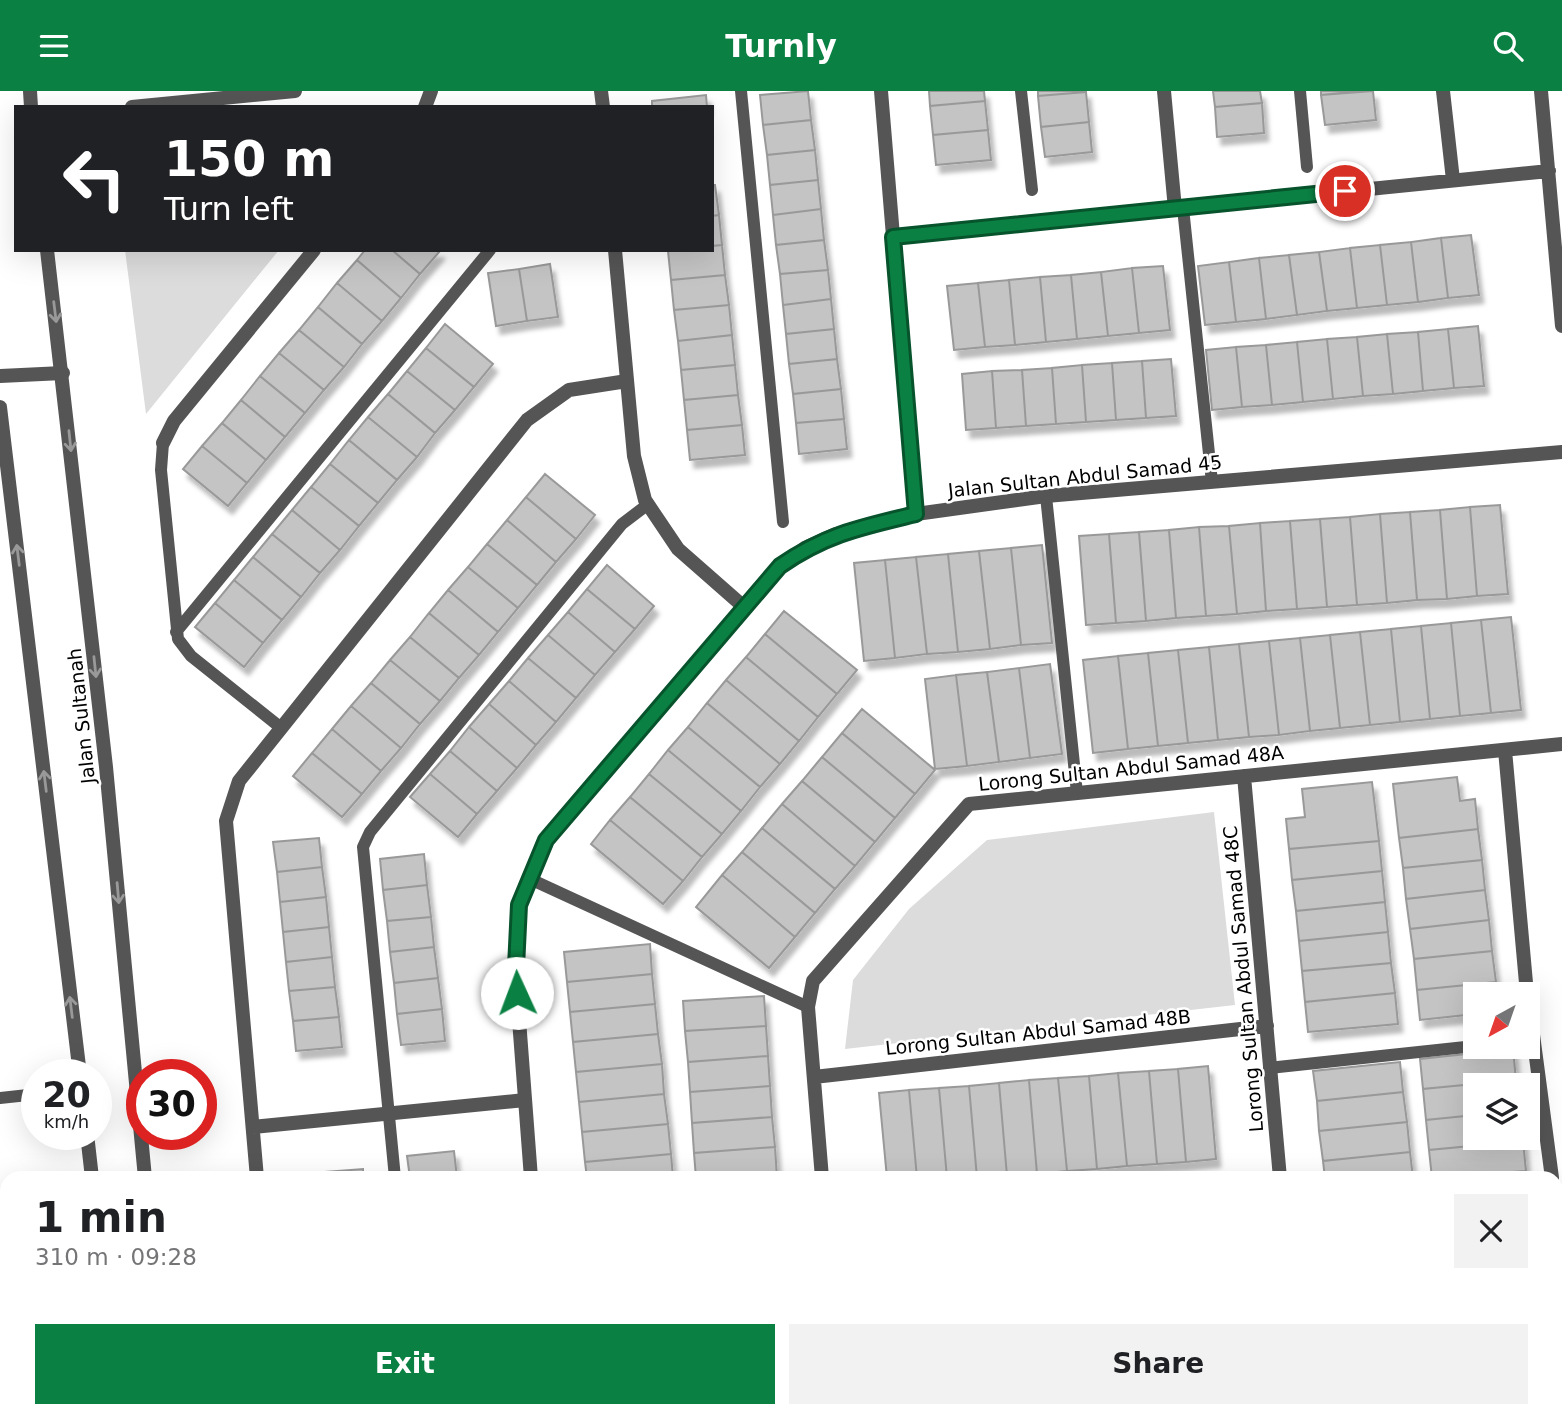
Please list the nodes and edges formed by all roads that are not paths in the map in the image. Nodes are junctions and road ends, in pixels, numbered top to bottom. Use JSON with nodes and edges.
{"nodes":[{"id":1,"x":295,"y":91,"type":"edge"},
{"id":2,"x":741,"y":91,"type":"edge"},
{"id":3,"x":881,"y":91,"type":"edge"},
{"id":4,"x":1021,"y":91,"type":"edge"},
{"id":5,"x":1164,"y":91,"type":"edge"},
{"id":6,"x":1300,"y":91,"type":"edge"},
{"id":7,"x":1443,"y":91,"type":"edge"},
{"id":8,"x":1541,"y":91,"type":"edge"},
{"id":9,"x":152,"y":105,"type":"edge"},
{"id":10,"x":1307,"y":167,"type":"dead end"},
{"id":11,"x":1549,"y":170,"type":"junction"},
{"id":12,"x":1453,"y":180,"type":"junction"},
{"id":13,"x":1032,"y":190,"type":"dead end"},
{"id":14,"x":1179,"y":208,"type":"junction"},
{"id":15,"x":893,"y":237,"type":"junction"},
{"id":16,"x":47,"y":252,"type":"edge"},
{"id":17,"x":312,"y":252,"type":"edge"},
{"id":18,"x":488,"y":252,"type":"edge"},
{"id":19,"x":615,"y":252,"type":"edge"},
{"id":20,"x":1562,"y":326,"type":"edge"},
{"id":21,"x":63,"y":373,"type":"junction"},
{"id":22,"x":0,"y":376,"type":"edge"},
{"id":23,"x":627,"y":381,"type":"junction"},
{"id":24,"x":0,"y":407,"type":"edge"},
{"id":25,"x":163,"y":443,"type":"joint"},
{"id":26,"x":1562,"y":452,"type":"edge"},
{"id":27,"x":1212,"y":482,"type":"junction"},
{"id":28,"x":1046,"y":496,"type":"junction"},
{"id":29,"x":647,"y":505,"type":"junction"},
{"id":30,"x":916,"y":514,"type":"junction"},
{"id":31,"x":783,"y":522,"type":"dead end"},
{"id":32,"x":744,"y":607,"type":"junction"},
{"id":33,"x":176,"y":632,"type":"junction"},
{"id":34,"x":280,"y":727,"type":"junction"},
{"id":35,"x":1562,"y":744,"type":"edge"},
{"id":36,"x":1505,"y":750,"type":"junction"},
{"id":37,"x":1244,"y":776,"type":"junction"},
{"id":38,"x":1077,"y":793,"type":"junction"},
{"id":39,"x":530,"y":879,"type":"junction"},
{"id":40,"x":1527,"y":982,"type":"edge"},
{"id":41,"x":808,"y":1007,"type":"junction"},
{"id":42,"x":1267,"y":1026,"type":"junction"},
{"id":43,"x":1463,"y":1047,"type":"edge"},
{"id":44,"x":78,"y":1059,"type":"edge"},
{"id":45,"x":1533,"y":1059,"type":"edge"},
{"id":46,"x":1269,"y":1068,"type":"junction"},
{"id":47,"x":814,"y":1077,"type":"junction"},
{"id":48,"x":21,"y":1096,"type":"edge"},
{"id":49,"x":0,"y":1098,"type":"edge"},
{"id":50,"x":525,"y":1100,"type":"junction"},
{"id":51,"x":388,"y":1114,"type":"junction"},
{"id":52,"x":253,"y":1127,"type":"junction"},
{"id":53,"x":89,"y":1150,"type":"edge"},
{"id":54,"x":91,"y":1171,"type":"edge"},
{"id":55,"x":144,"y":1171,"type":"edge"},
{"id":56,"x":256,"y":1171,"type":"edge"},
{"id":57,"x":394,"y":1171,"type":"edge"},
{"id":58,"x":530,"y":1171,"type":"edge"},
{"id":59,"x":821,"y":1171,"type":"edge"},
{"id":60,"x":1279,"y":1171,"type":"edge"},
{"id":61,"x":1551,"y":1171,"type":"edge"}],
"edges":[{"from":1,"to":9,"type":"street"},
{"from":2,"to":31,"type":"lane"},
{"from":3,"to":15,"type":"street"},
{"from":4,"to":13,"type":"lane"},
{"from":5,"to":14,"type":"street"},
{"from":6,"to":10,"type":"lane"},
{"from":7,"to":12,"type":"street"},
{"from":8,"to":11,"type":"street"},
{"from":11,"to":12,"type":"street"},
{"from":11,"to":20,"type":"street"},
{"from":12,"to":14,"type":"street"},
{"from":14,"to":15,"type":"street"},
{"from":14,"to":27,"type":"lane"},
{"from":15,"to":30,"type":"street"},
{"from":16,"to":21,"type":"street","name":"Jalan Sultanah","one_way":true},
{"from":17,"to":25,"type":"street"},
{"from":18,"to":33,"type":"lane"},
{"from":19,"to":23,"type":"street"},
{"from":21,"to":22,"type":"street"},
{"from":21,"to":55,"type":"street","name":"Jalan Sultanah","one_way":true},
{"from":23,"to":29,"type":"street"},
{"from":23,"to":34,"type":"street"},
{"from":44,"to":24,"type":"street","one_way":true},
{"from":25,"to":33,"type":"lane"},
{"from":26,"to":27,"type":"street","name":"Jalan Sultan Abdul Samad 45"},
{"from":27,"to":28,"type":"street","name":"Jalan Sultan Abdul Samad 45"},
{"from":28,"to":30,"type":"street","name":"Jalan Sultan Abdul Samad 45"},
{"from":28,"to":38,"type":"lane"},
{"from":29,"to":32,"type":"street"},
{"from":29,"to":51,"type":"lane"},
{"from":30,"to":32,"type":"street","name":"Jalan Sultan Abdul Samad 45"},
{"from":32,"to":39,"type":"street","name":"Jalan Sultan Abdul Samad 45"},
{"from":33,"to":34,"type":"lane"},
{"from":34,"to":52,"type":"street"},
{"from":35,"to":36,"type":"street","name":"Lorong Sultan Abdul Samad 48A"},
{"from":36,"to":37,"type":"street","name":"Lorong Sultan Abdul Samad 48A"},
{"from":36,"to":40,"type":"street"},
{"from":37,"to":38,"type":"street","name":"Lorong Sultan Abdul Samad 48A"},
{"from":37,"to":42,"type":"street","name":"Lorong Sultan Abdul Samad 48C"},
{"from":38,"to":41,"type":"street","name":"Lorong Sultan Abdul Samad 48A"},
{"from":39,"to":41,"type":"lane"},
{"from":39,"to":50,"type":"street","name":"Jalan Sultan Abdul Samad 45"},
{"from":41,"to":47,"type":"street","name":"Lorong Sultan Abdul Samad 48A"},
{"from":42,"to":46,"type":"street","name":"Lorong Sultan Abdul Samad 48C"},
{"from":42,"to":47,"type":"street","name":"Lorong Sultan Abdul Samad 48B"},
{"from":43,"to":46,"type":"lane"},
{"from":45,"to":61,"type":"street"},
{"from":46,"to":60,"type":"street","name":"Lorong Sultan Abdul Samad 48C"},
{"from":47,"to":59,"type":"street","name":"Lorong Sultan Abdul Samad 48A"},
{"from":48,"to":49,"type":"lane"},
{"from":50,"to":51,"type":"street"},
{"from":50,"to":58,"type":"street","name":"Jalan Sultan Abdul Samad 45"},
{"from":51,"to":52,"type":"street"},
{"from":51,"to":57,"type":"lane"},
{"from":52,"to":56,"type":"street"},
{"from":53,"to":54,"type":"street"}]}
